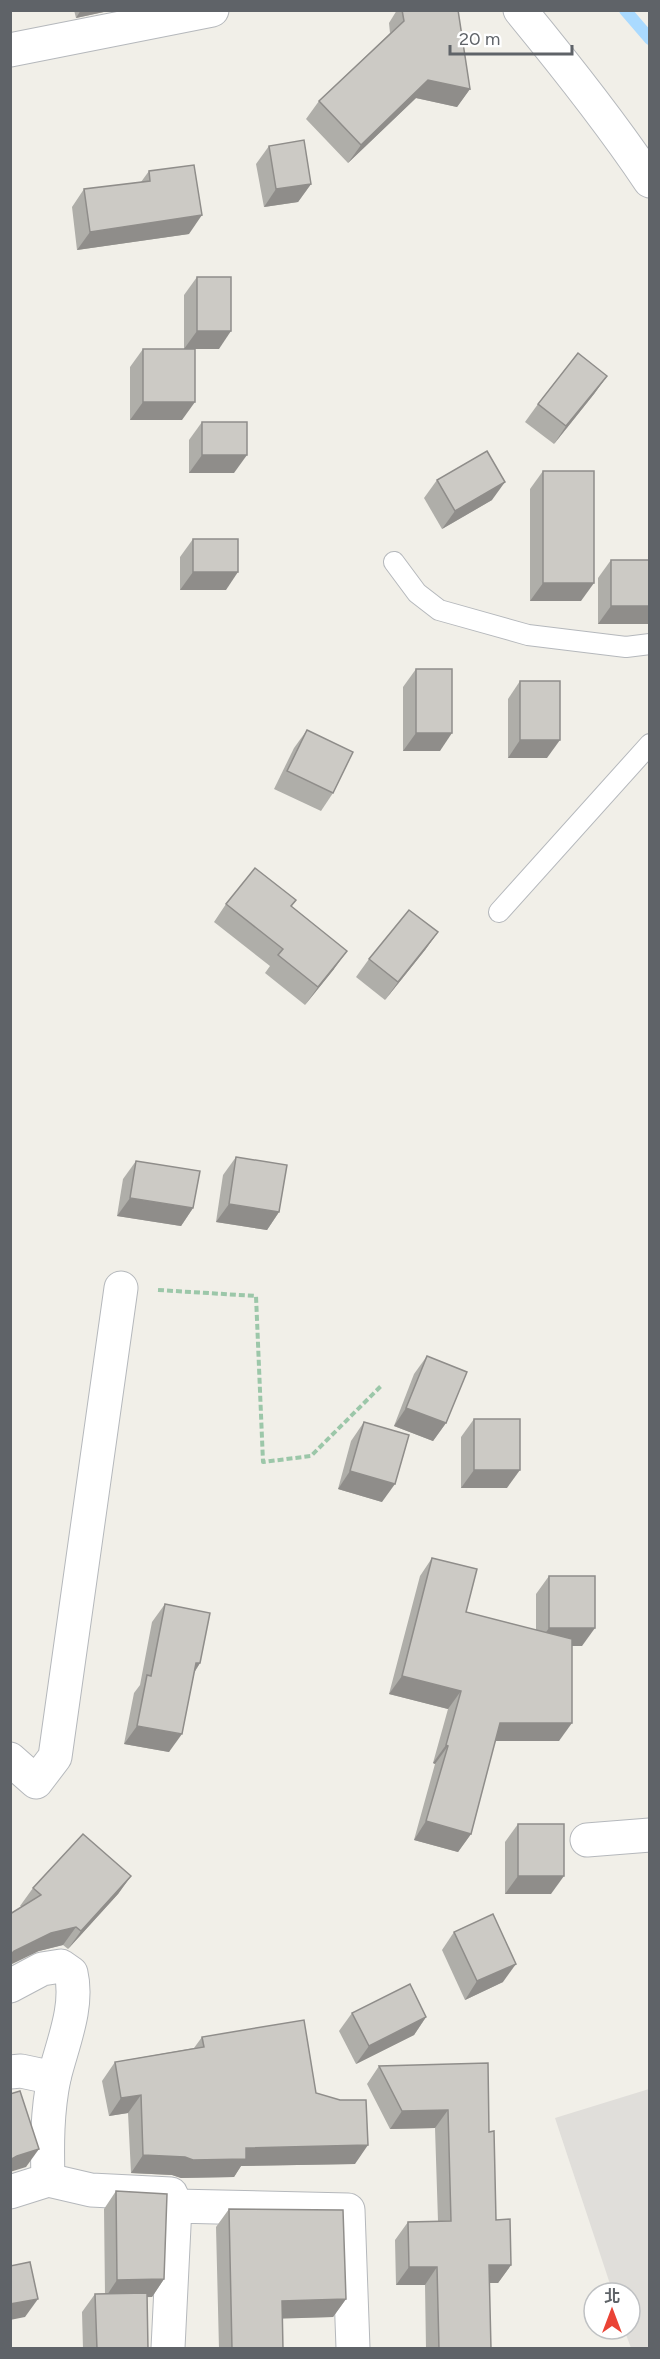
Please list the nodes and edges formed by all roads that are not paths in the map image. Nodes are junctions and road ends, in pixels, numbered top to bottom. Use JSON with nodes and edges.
{"nodes":[{"id":1,"x":212,"y":10,"type":"edge"},
{"id":2,"x":520,"y":10,"type":"edge"},
{"id":3,"x":10,"y":50,"type":"edge"},
{"id":4,"x":650,"y":181,"type":"edge"},
{"id":5,"x":394,"y":562,"type":"dead end"},
{"id":6,"x":650,"y":644,"type":"edge"},
{"id":7,"x":650,"y":744,"type":"edge"},
{"id":8,"x":499,"y":912,"type":"dead end"},
{"id":9,"x":121,"y":1288,"type":"road end"},
{"id":10,"x":10,"y":1759,"type":"edge"},
{"id":11,"x":650,"y":1835,"type":"edge"},
{"id":12,"x":587,"y":1839,"type":"dead end"},
{"id":13,"x":10,"y":1986,"type":"edge"},
{"id":14,"x":10,"y":2072,"type":"edge"},
{"id":15,"x":54,"y":2078,"type":"junction"},
{"id":16,"x":48,"y":2180,"type":"junction"},
{"id":17,"x":10,"y":2192,"type":"edge"},
{"id":18,"x":175,"y":2206,"type":"junction"},
{"id":19,"x":168,"y":2349,"type":"edge"},
{"id":20,"x":353,"y":2349,"type":"edge"}],
"edges":[{"from":1,"to":3,"type":"street"},
{"from":2,"to":4,"type":"street"},
{"from":5,"to":6,"type":"lane"},
{"from":7,"to":8,"type":"lane"},
{"from":9,"to":10,"type":"street"},
{"from":11,"to":12,"type":"street"},
{"from":13,"to":15,"type":"street"},
{"from":14,"to":15,"type":"street"},
{"from":15,"to":16,"type":"street"},
{"from":16,"to":17,"type":"street"},
{"from":16,"to":18,"type":"street"},
{"from":18,"to":19,"type":"street"},
{"from":18,"to":20,"type":"street"}]}
